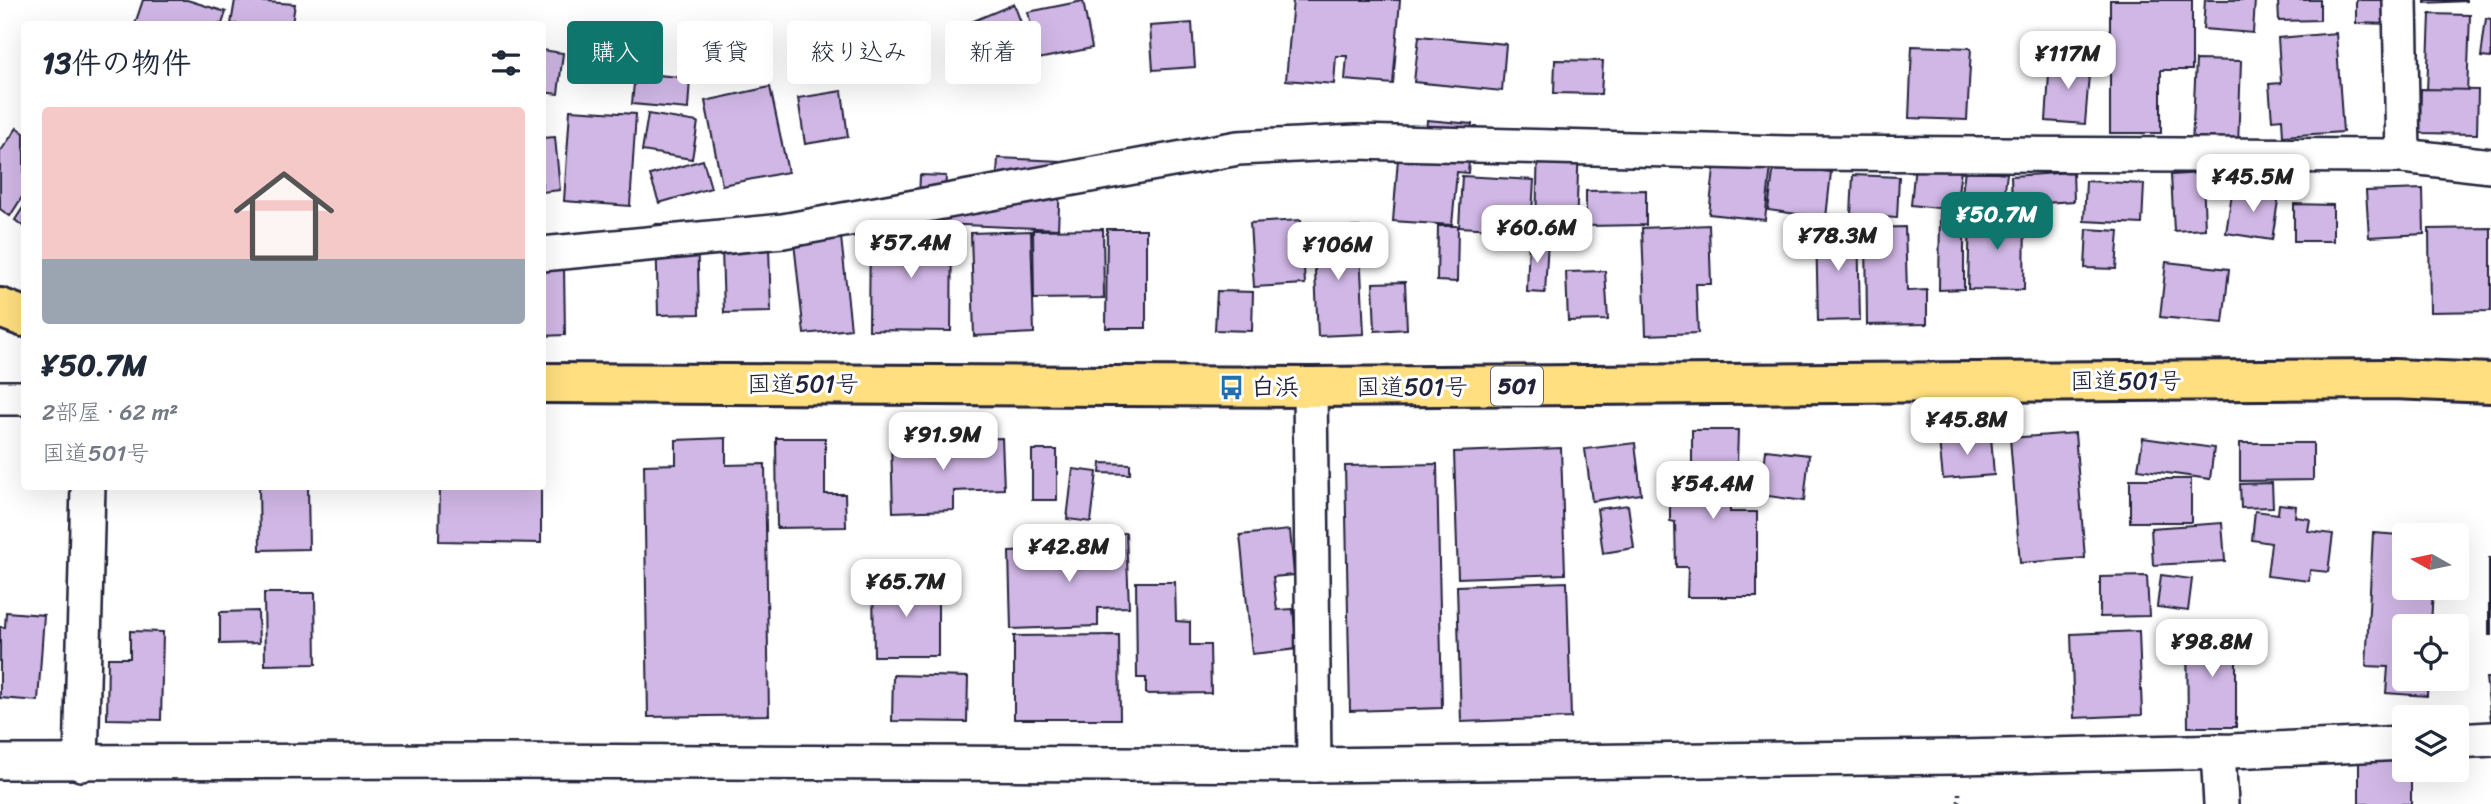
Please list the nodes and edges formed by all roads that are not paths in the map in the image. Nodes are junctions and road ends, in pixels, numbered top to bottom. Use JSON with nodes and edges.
{"nodes":[{"id":1,"x":2400,"y":0,"type":"edge"},
{"id":2,"x":2403,"y":156,"type":"junction"},
{"id":3,"x":2491,"y":166,"type":"edge"},
{"id":4,"x":546,"y":254,"type":"edge"},
{"id":5,"x":0,"y":308,"type":"edge"},
{"id":6,"x":21,"y":316,"type":"edge"},
{"id":7,"x":546,"y":383,"type":"edge"},
{"id":8,"x":2491,"y":383,"type":"edge"},
{"id":9,"x":1310,"y":387,"type":"junction"},
{"id":10,"x":0,"y":398,"type":"edge"},
{"id":11,"x":21,"y":398,"type":"edge"},
{"id":12,"x":88,"y":490,"type":"edge"},
{"id":13,"x":2491,"y":739,"type":"edge"},
{"id":14,"x":2469,"y":740,"type":"edge"},
{"id":15,"x":2392,"y":744,"type":"edge"},
{"id":16,"x":2218,"y":751,"type":"junction"},
{"id":17,"x":0,"y":762,"type":"edge"},
{"id":18,"x":82,"y":764,"type":"junction"},
{"id":19,"x":1314,"y":765,"type":"junction"},
{"id":20,"x":2221,"y":804,"type":"edge"}],
"edges":[{"from":1,"to":2,"type":"street"},
{"from":2,"to":3,"type":"street"},
{"from":2,"to":4,"type":"street"},
{"from":5,"to":6,"type":"highway"},
{"from":7,"to":9,"type":"highway","name":"国道501号","number":"501"},
{"from":8,"to":9,"type":"highway","name":"国道501号","number":"501"},
{"from":9,"to":19,"type":"street"},
{"from":10,"to":11,"type":"street"},
{"from":12,"to":18,"type":"street"},
{"from":13,"to":14,"type":"street"},
{"from":15,"to":16,"type":"street"},
{"from":16,"to":19,"type":"street"},
{"from":16,"to":20,"type":"street"},
{"from":17,"to":18,"type":"street"},
{"from":18,"to":19,"type":"street"}]}
